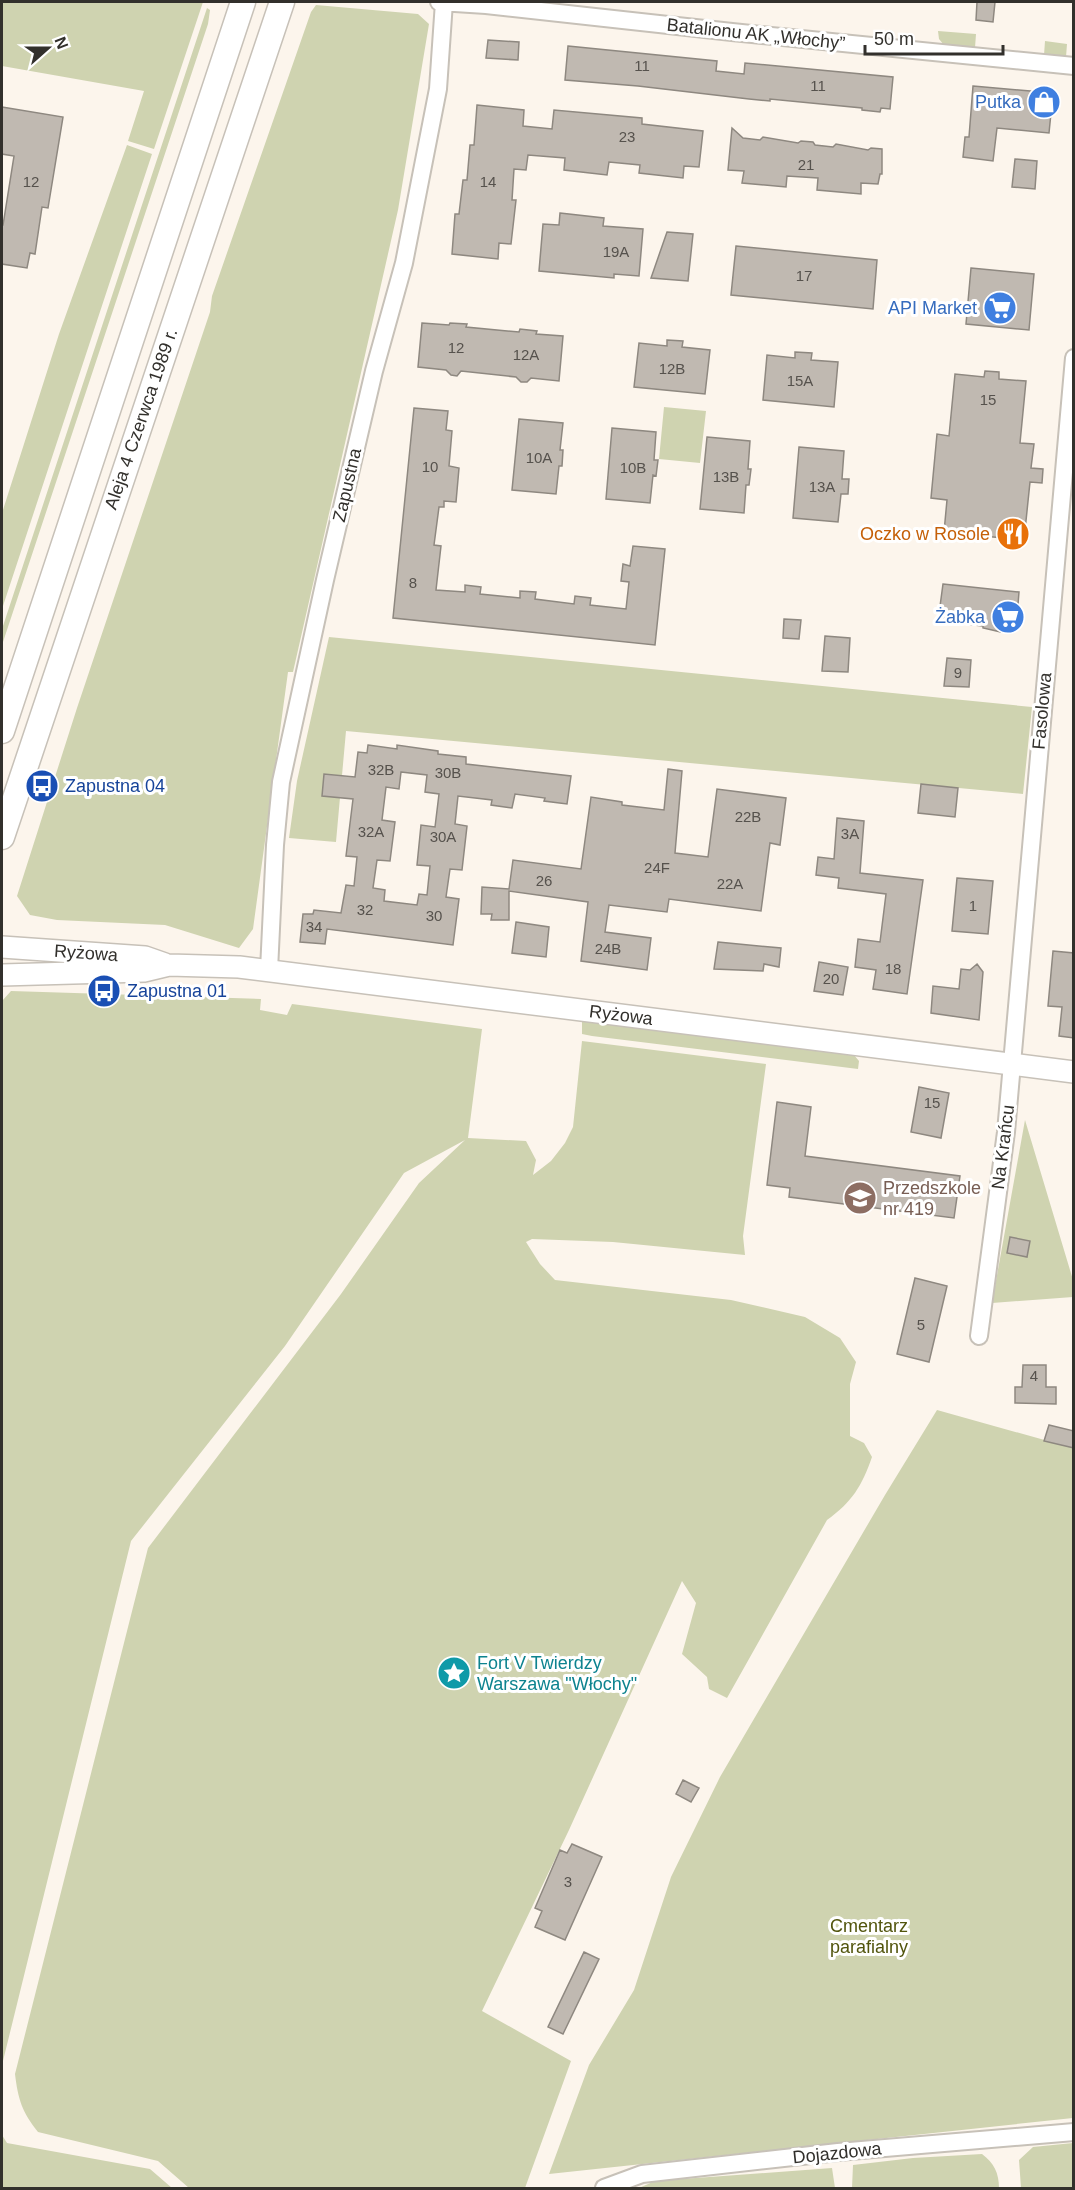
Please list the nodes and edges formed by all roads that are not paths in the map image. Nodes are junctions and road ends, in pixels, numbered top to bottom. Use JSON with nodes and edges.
{"nodes":[{"id":1,"x":243,"y":2,"type":"edge"},
{"id":2,"x":282,"y":2,"type":"edge"},
{"id":3,"x":442,"y":2,"type":"edge"},
{"id":4,"x":1074,"y":66,"type":"edge"},
{"id":5,"x":1074,"y":358,"type":"edge"},
{"id":6,"x":2,"y":731,"type":"edge"},
{"id":7,"x":2,"y":837,"type":"edge"},
{"id":8,"x":2,"y":947,"type":"edge"},
{"id":9,"x":169,"y":965,"type":"junction"},
{"id":10,"x":269,"y":970,"type":"junction"},
{"id":11,"x":2,"y":975,"type":"edge"},
{"id":12,"x":1011,"y":1065,"type":"junction"},
{"id":13,"x":1074,"y":1072,"type":"edge"},
{"id":14,"x":979,"y":1336,"type":"dead end"},
{"id":15,"x":1074,"y":2132,"type":"edge"},
{"id":16,"x":604,"y":2188,"type":"edge"}],
"edges":[{"from":1,"to":6,"type":"main road","name":"Aleja 4 Czerwca 1989 r."},
{"from":2,"to":7,"type":"main road","name":"Aleja 4 Czerwca 1989 r."},
{"from":3,"to":4,"type":"street","name":"Batalionu AK „Włochy”"},
{"from":3,"to":10,"type":"street","name":"Zapustna"},
{"from":5,"to":12,"type":"street","name":"Fasolowa"},
{"from":8,"to":9,"type":"street","name":"Ryżowa"},
{"from":9,"to":10,"type":"street","name":"Ryżowa"},
{"from":9,"to":11,"type":"street","name":"Ryżowa"},
{"from":10,"to":12,"type":"street","name":"Ryżowa"},
{"from":12,"to":13,"type":"street","name":"Ryżowa"},
{"from":12,"to":14,"type":"street","name":"Na Krańcu"},
{"from":15,"to":16,"type":"street","name":"Dojazdowa"}]}
